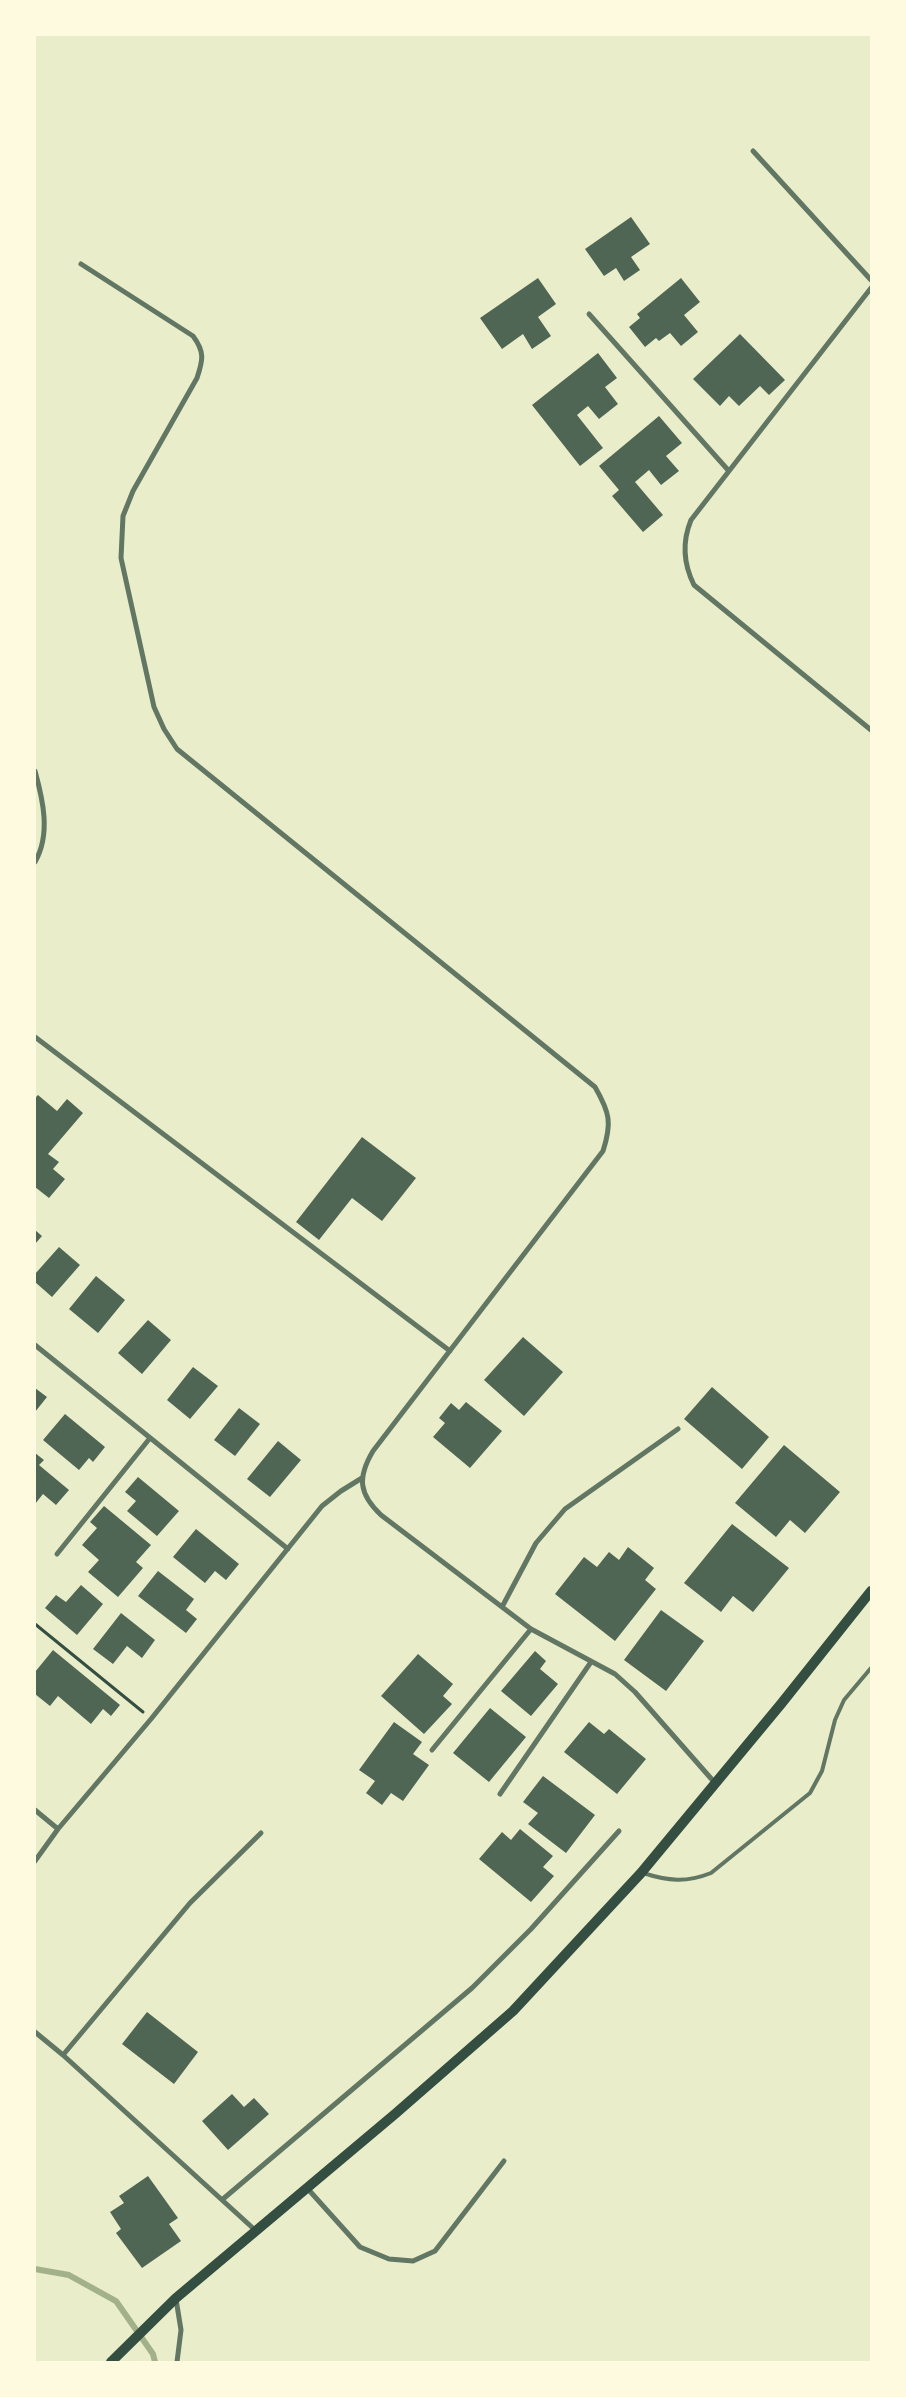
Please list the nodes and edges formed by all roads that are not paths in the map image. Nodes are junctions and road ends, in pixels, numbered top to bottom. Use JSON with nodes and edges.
{"nodes":[{"id":1,"x":753,"y":151,"type":"dead end"},
{"id":2,"x":81,"y":264,"type":"dead end"},
{"id":3,"x":871,"y":280,"type":"edge"},
{"id":4,"x":871,"y":288,"type":"edge"},
{"id":5,"x":589,"y":314,"type":"dead end"},
{"id":6,"x":728,"y":470,"type":"junction"},
{"id":7,"x":871,"y":730,"type":"edge"},
{"id":8,"x":35,"y":771,"type":"edge"},
{"id":9,"x":35,"y":862,"type":"edge"},
{"id":10,"x":35,"y":1037,"type":"edge"},
{"id":11,"x":35,"y":1345,"type":"edge"},
{"id":12,"x":450,"y":1351,"type":"junction"},
{"id":13,"x":678,"y":1429,"type":"dead end"},
{"id":14,"x":150,"y":1438,"type":"junction"},
{"id":15,"x":362,"y":1478,"type":"junction"},
{"id":16,"x":288,"y":1550,"type":"junction"},
{"id":17,"x":57,"y":1554,"type":"dead end"},
{"id":18,"x":871,"y":1591,"type":"edge"},
{"id":19,"x":502,"y":1606,"type":"junction"},
{"id":20,"x":531,"y":1629,"type":"junction"},
{"id":21,"x":591,"y":1662,"type":"junction"},
{"id":22,"x":871,"y":1668,"type":"edge"},
{"id":23,"x":432,"y":1750,"type":"dead end"},
{"id":24,"x":716,"y":1784,"type":"junction"},
{"id":25,"x":500,"y":1794,"type":"dead end"},
{"id":26,"x":35,"y":1810,"type":"edge"},
{"id":27,"x":58,"y":1829,"type":"junction"},
{"id":28,"x":619,"y":1831,"type":"dead end"},
{"id":29,"x":261,"y":1833,"type":"dead end"},
{"id":30,"x":35,"y":1861,"type":"edge"},
{"id":31,"x":640,"y":1873,"type":"junction"},
{"id":32,"x":35,"y":2032,"type":"edge"},
{"id":33,"x":63,"y":2055,"type":"junction"},
{"id":34,"x":504,"y":2161,"type":"dead end"},
{"id":35,"x":307,"y":2188,"type":"junction"},
{"id":36,"x":223,"y":2199,"type":"junction"},
{"id":37,"x":255,"y":2230,"type":"junction"},
{"id":38,"x":176,"y":2298,"type":"junction"},
{"id":39,"x":110,"y":2362,"type":"edge"},
{"id":40,"x":177,"y":2362,"type":"edge"}],
"edges":[{"from":1,"to":3,"type":"street"},
{"from":2,"to":12,"type":"street"},
{"from":4,"to":6,"type":"street"},
{"from":5,"to":6,"type":"street"},
{"from":6,"to":7,"type":"street"},
{"from":8,"to":9,"type":"street"},
{"from":10,"to":12,"type":"street"},
{"from":11,"to":14,"type":"street"},
{"from":12,"to":15,"type":"street"},
{"from":13,"to":19,"type":"street"},
{"from":14,"to":16,"type":"street"},
{"from":14,"to":17,"type":"street"},
{"from":15,"to":16,"type":"street"},
{"from":15,"to":19,"type":"street"},
{"from":16,"to":27,"type":"street"},
{"from":18,"to":24,"type":"main road"},
{"from":19,"to":20,"type":"street"},
{"from":20,"to":21,"type":"street"},
{"from":20,"to":23,"type":"street"},
{"from":21,"to":24,"type":"street"},
{"from":21,"to":25,"type":"street"},
{"from":22,"to":31,"type":"lane"},
{"from":24,"to":31,"type":"main road"},
{"from":26,"to":27,"type":"street"},
{"from":27,"to":30,"type":"street"},
{"from":28,"to":36,"type":"street"},
{"from":29,"to":33,"type":"street"},
{"from":31,"to":35,"type":"main road"},
{"from":32,"to":33,"type":"street"},
{"from":33,"to":36,"type":"street"},
{"from":34,"to":35,"type":"street"},
{"from":35,"to":37,"type":"main road"},
{"from":36,"to":37,"type":"street"},
{"from":37,"to":38,"type":"main road"},
{"from":38,"to":39,"type":"main road"},
{"from":38,"to":40,"type":"street"}]}
